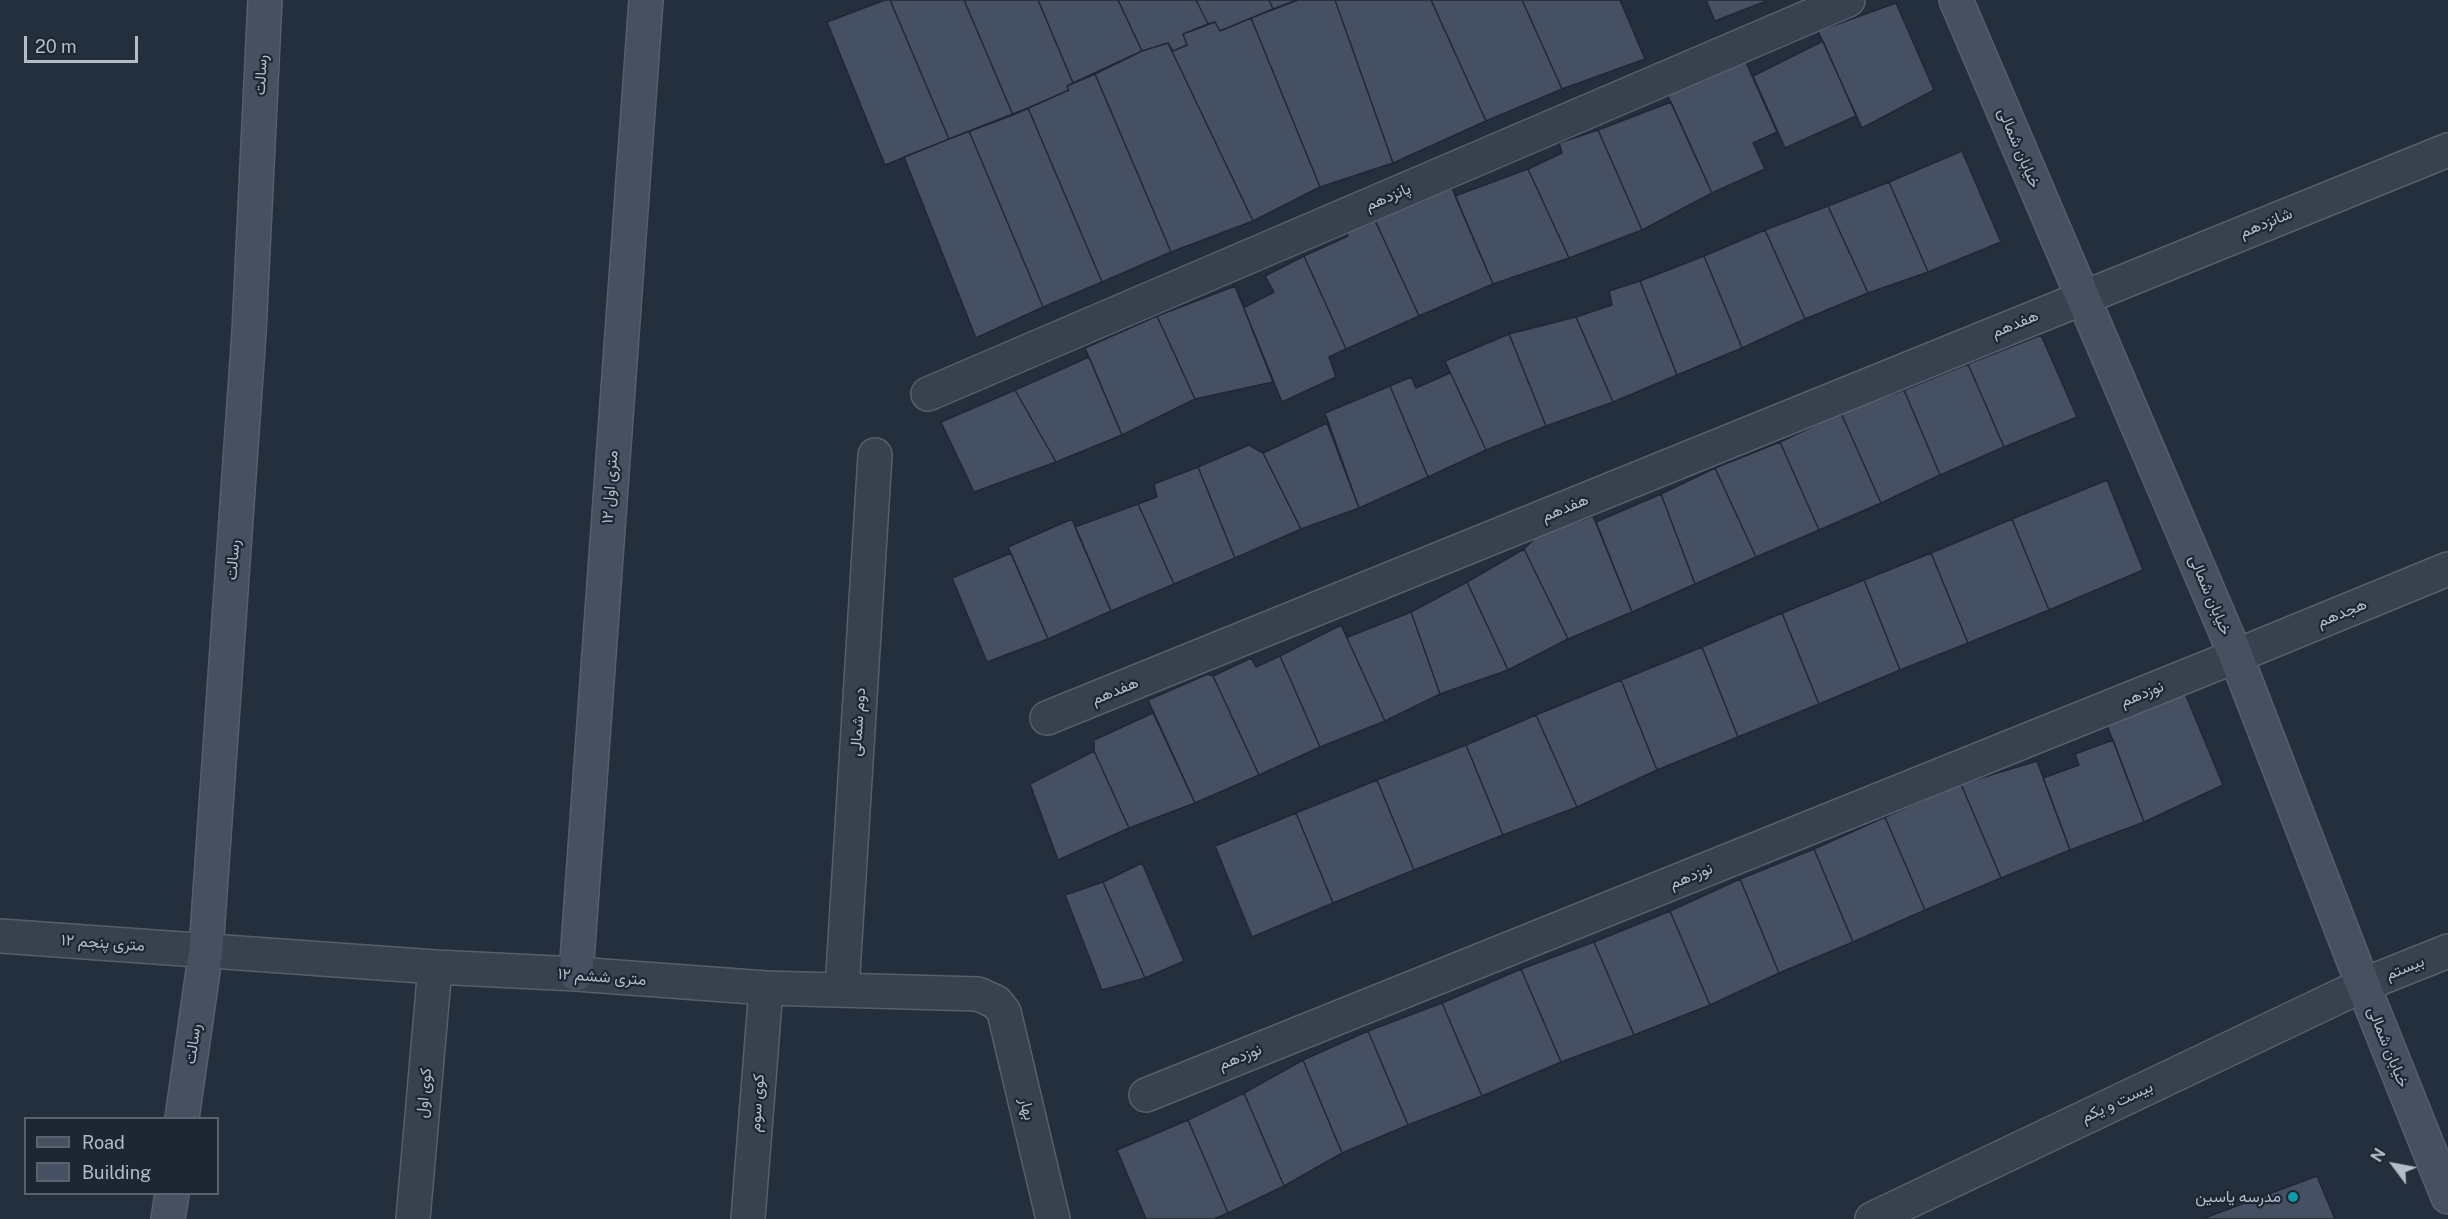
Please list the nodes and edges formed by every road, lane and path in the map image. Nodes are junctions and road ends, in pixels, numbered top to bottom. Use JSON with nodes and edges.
{"nodes":[{"id":1,"x":265,"y":0,"type":"edge"},
{"id":2,"x":646,"y":0,"type":"edge"},
{"id":3,"x":1848,"y":0,"type":"edge"},
{"id":4,"x":1956,"y":0,"type":"edge"},
{"id":5,"x":2448,"y":150,"type":"edge"},
{"id":6,"x":2083,"y":297,"type":"junction"},
{"id":7,"x":928,"y":394,"type":"dead end"},
{"id":8,"x":874,"y":455,"type":"dead end"},
{"id":9,"x":2448,"y":569,"type":"edge"},
{"id":10,"x":2236,"y":657,"type":"junction"},
{"id":11,"x":1047,"y":718,"type":"dead end"},
{"id":12,"x":0,"y":936,"type":"edge"},
{"id":13,"x":206,"y":950,"type":"junction"},
{"id":14,"x":2448,"y":951,"type":"edge"},
{"id":15,"x":435,"y":968,"type":"junction"},
{"id":16,"x":576,"y":974,"type":"junction"},
{"id":17,"x":2362,"y":985,"type":"junction"},
{"id":18,"x":766,"y":988,"type":"junction"},
{"id":19,"x":842,"y":989,"type":"junction"},
{"id":20,"x":996,"y":1002,"type":"joint"},
{"id":21,"x":1146,"y":1095,"type":"dead end"},
{"id":22,"x":183,"y":1117,"type":"edge"},
{"id":23,"x":172,"y":1195,"type":"edge"},
{"id":24,"x":2448,"y":1197,"type":"edge"},
{"id":25,"x":168,"y":1219,"type":"edge"},
{"id":26,"x":413,"y":1219,"type":"edge"},
{"id":27,"x":748,"y":1219,"type":"edge"},
{"id":28,"x":1053,"y":1219,"type":"edge"},
{"id":29,"x":1872,"y":1219,"type":"edge"}],
"edges":[{"from":1,"to":13,"type":"street","name":"رسالت"},
{"from":2,"to":16,"type":"street","name":"۱۲ متری اول"},
{"from":3,"to":7,"type":"street","name":"پانزدهم"},
{"from":4,"to":6,"type":"street","name":"خیابان شمالی"},
{"from":5,"to":6,"type":"street","name":"شانزدهم"},
{"from":6,"to":10,"type":"street","name":"خیابان شمالی"},
{"from":6,"to":11,"type":"street","name":"هفدهم"},
{"from":8,"to":19,"type":"street","name":"دوم شمالی"},
{"from":9,"to":10,"type":"street","name":"هجدهم"},
{"from":10,"to":17,"type":"street","name":"خیابان شمالی"},
{"from":10,"to":21,"type":"street","name":"نوزدهم"},
{"from":12,"to":13,"type":"street","name":"۱۲ متری پنجم"},
{"from":13,"to":15,"type":"street","name":"۱۲ متری ششم"},
{"from":13,"to":22,"type":"street","name":"رسالت"},
{"from":14,"to":17,"type":"street","name":"بیستم"},
{"from":15,"to":16,"type":"street","name":"۱۲ متری ششم"},
{"from":15,"to":26,"type":"street","name":"کوی اول"},
{"from":16,"to":18,"type":"street","name":"۱۲ متری ششم"},
{"from":17,"to":24,"type":"street","name":"خیابان شمالی"},
{"from":17,"to":29,"type":"street","name":"بیست و یکم"},
{"from":18,"to":19,"type":"street","name":"۱۲ متری ششم"},
{"from":18,"to":27,"type":"street","name":"کوی سوم"},
{"from":19,"to":20,"type":"street","name":"۱۲ متری ششم"},
{"from":20,"to":28,"type":"street","name":"بهار"},
{"from":23,"to":25,"type":"street"}]}
